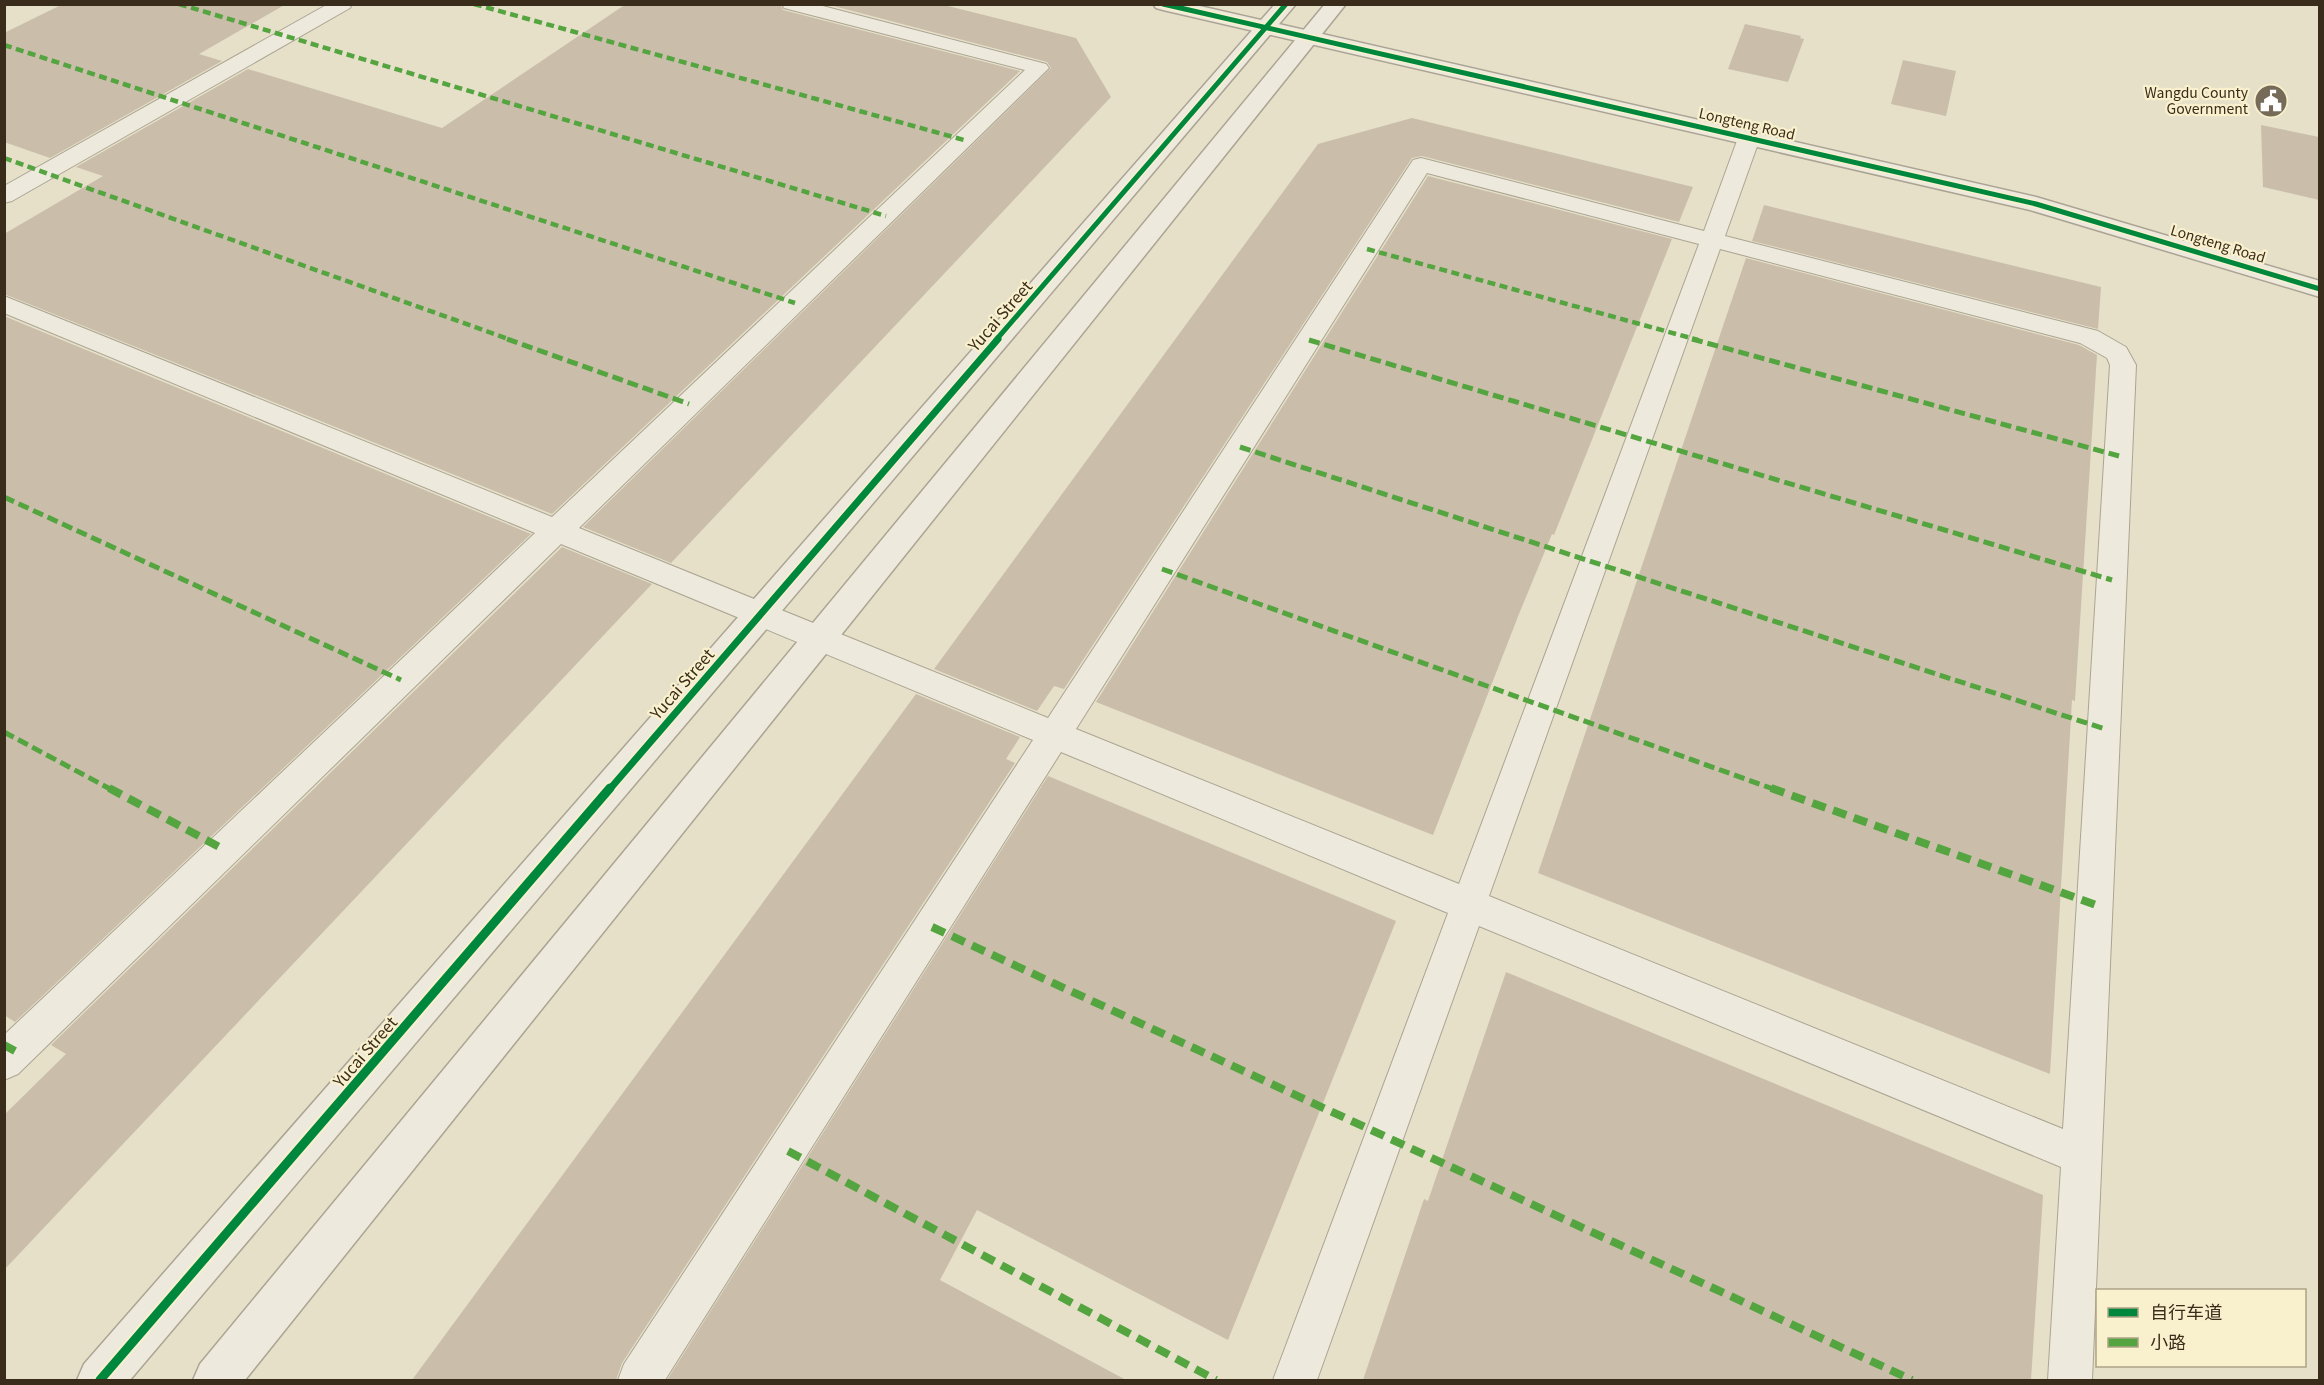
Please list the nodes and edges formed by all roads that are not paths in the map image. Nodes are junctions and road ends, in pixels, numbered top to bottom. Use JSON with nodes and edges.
{"nodes":[{"id":1,"x":344,"y":4,"type":"edge"},
{"id":2,"x":791,"y":4,"type":"edge"},
{"id":3,"x":1163,"y":4,"type":"edge"},
{"id":4,"x":1336,"y":4,"type":"edge"},
{"id":5,"x":1276,"y":16,"type":"edge"},
{"id":6,"x":1309,"y":38,"type":"junction"},
{"id":7,"x":1749,"y":138,"type":"junction"},
{"id":8,"x":4,"y":196,"type":"edge"},
{"id":9,"x":1712,"y":240,"type":"junction"},
{"id":10,"x":2319,"y":289,"type":"edge"},
{"id":11,"x":4,"y":304,"type":"edge"},
{"id":12,"x":557,"y":531,"type":"junction"},
{"id":13,"x":761,"y":614,"type":"junction"},
{"id":14,"x":820,"y":638,"type":"junction"},
{"id":15,"x":1055,"y":735,"type":"junction"},
{"id":16,"x":1469,"y":904,"type":"junction"},
{"id":17,"x":4,"y":1061,"type":"edge"},
{"id":18,"x":2082,"y":1156,"type":"junction"},
{"id":19,"x":100,"y":1380,"type":"edge"},
{"id":20,"x":216,"y":1380,"type":"edge"},
{"id":21,"x":640,"y":1380,"type":"edge"},
{"id":22,"x":1295,"y":1380,"type":"edge"},
{"id":23,"x":2070,"y":1380,"type":"edge"}],
"edges":[{"from":1,"to":8,"type":"lane"},
{"from":2,"to":12,"type":"lane"},
{"from":3,"to":5,"type":"street","name":"Longteng Road"},
{"from":4,"to":6,"type":"street"},
{"from":5,"to":6,"type":"street","name":"Longteng Road"},
{"from":5,"to":13,"type":"street","name":"Yucai Street"},
{"from":6,"to":7,"type":"street","name":"Longteng Road"},
{"from":6,"to":14,"type":"street"},
{"from":7,"to":9,"type":"lane"},
{"from":7,"to":10,"type":"street","name":"Longteng Road"},
{"from":9,"to":15,"type":"lane"},
{"from":9,"to":16,"type":"lane"},
{"from":9,"to":18,"type":"lane"},
{"from":11,"to":12,"type":"lane"},
{"from":12,"to":13,"type":"lane"},
{"from":12,"to":17,"type":"lane"},
{"from":13,"to":14,"type":"lane"},
{"from":13,"to":19,"type":"street","name":"Yucai Street"},
{"from":14,"to":15,"type":"lane"},
{"from":14,"to":20,"type":"street"},
{"from":15,"to":16,"type":"lane"},
{"from":15,"to":21,"type":"lane"},
{"from":16,"to":18,"type":"lane"},
{"from":16,"to":22,"type":"lane"},
{"from":18,"to":23,"type":"lane"}]}
